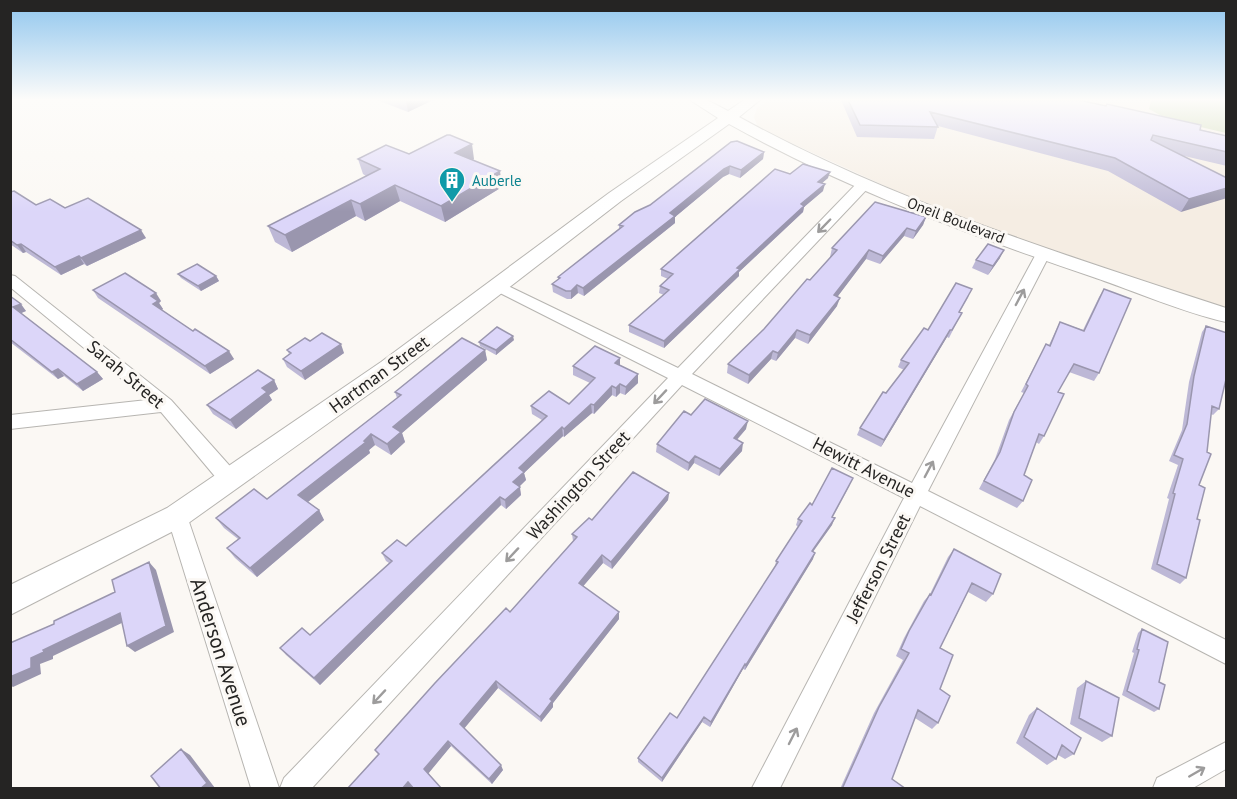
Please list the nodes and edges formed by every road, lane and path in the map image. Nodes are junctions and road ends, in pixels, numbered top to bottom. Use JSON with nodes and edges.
{"nodes":[{"id":1,"x":700,"y":137,"type":"edge"},
{"id":2,"x":770,"y":137,"type":"edge"},
{"id":3,"x":864,"y":183,"type":"junction"},
{"id":4,"x":1043,"y":254,"type":"junction"},
{"id":5,"x":10,"y":279,"type":"edge"},
{"id":6,"x":499,"y":287,"type":"junction"},
{"id":7,"x":1227,"y":315,"type":"edge"},
{"id":8,"x":680,"y":376,"type":"junction"},
{"id":9,"x":165,"y":405,"type":"junction"},
{"id":10,"x":10,"y":423,"type":"edge"},
{"id":11,"x":230,"y":480,"type":"junction"},
{"id":12,"x":916,"y":494,"type":"junction"},
{"id":13,"x":177,"y":516,"type":"junction"},
{"id":14,"x":10,"y":601,"type":"edge"},
{"id":15,"x":1227,"y":652,"type":"edge"},
{"id":16,"x":1227,"y":755,"type":"edge"},
{"id":17,"x":265,"y":789,"type":"edge"},
{"id":18,"x":294,"y":789,"type":"edge"},
{"id":19,"x":766,"y":789,"type":"edge"},
{"id":20,"x":1167,"y":789,"type":"edge"}],
"edges":[{"from":1,"to":6,"type":"main road","name":"Hartman Street"},
{"from":2,"to":3,"type":"main road","name":"Oneil Boulevard"},
{"from":3,"to":4,"type":"main road","name":"Oneil Boulevard"},
{"from":3,"to":8,"type":"street","name":"Washington Street","one_way":true},
{"from":4,"to":7,"type":"main road","name":"Oneil Boulevard"},
{"from":12,"to":4,"type":"street","name":"Jefferson Street","one_way":true},
{"from":5,"to":9,"type":"street","name":"Sarah Street"},
{"from":6,"to":8,"type":"street","name":"Hewitt Avenue"},
{"from":6,"to":11,"type":"main road","name":"Hartman Street"},
{"from":8,"to":12,"type":"street","name":"Hewitt Avenue"},
{"from":8,"to":18,"type":"street","name":"Washington Street","one_way":true},
{"from":9,"to":10,"type":"street"},
{"from":9,"to":11,"type":"street","name":"Sarah Street"},
{"from":11,"to":13,"type":"main road","name":"Hartman Street"},
{"from":12,"to":15,"type":"street","name":"Hewitt Avenue"},
{"from":19,"to":12,"type":"street","name":"Jefferson Street","one_way":true},
{"from":13,"to":14,"type":"main road","name":"Hartman Street"},
{"from":13,"to":17,"type":"street","name":"Anderson Avenue"},
{"from":20,"to":16,"type":"street","one_way":true}]}
